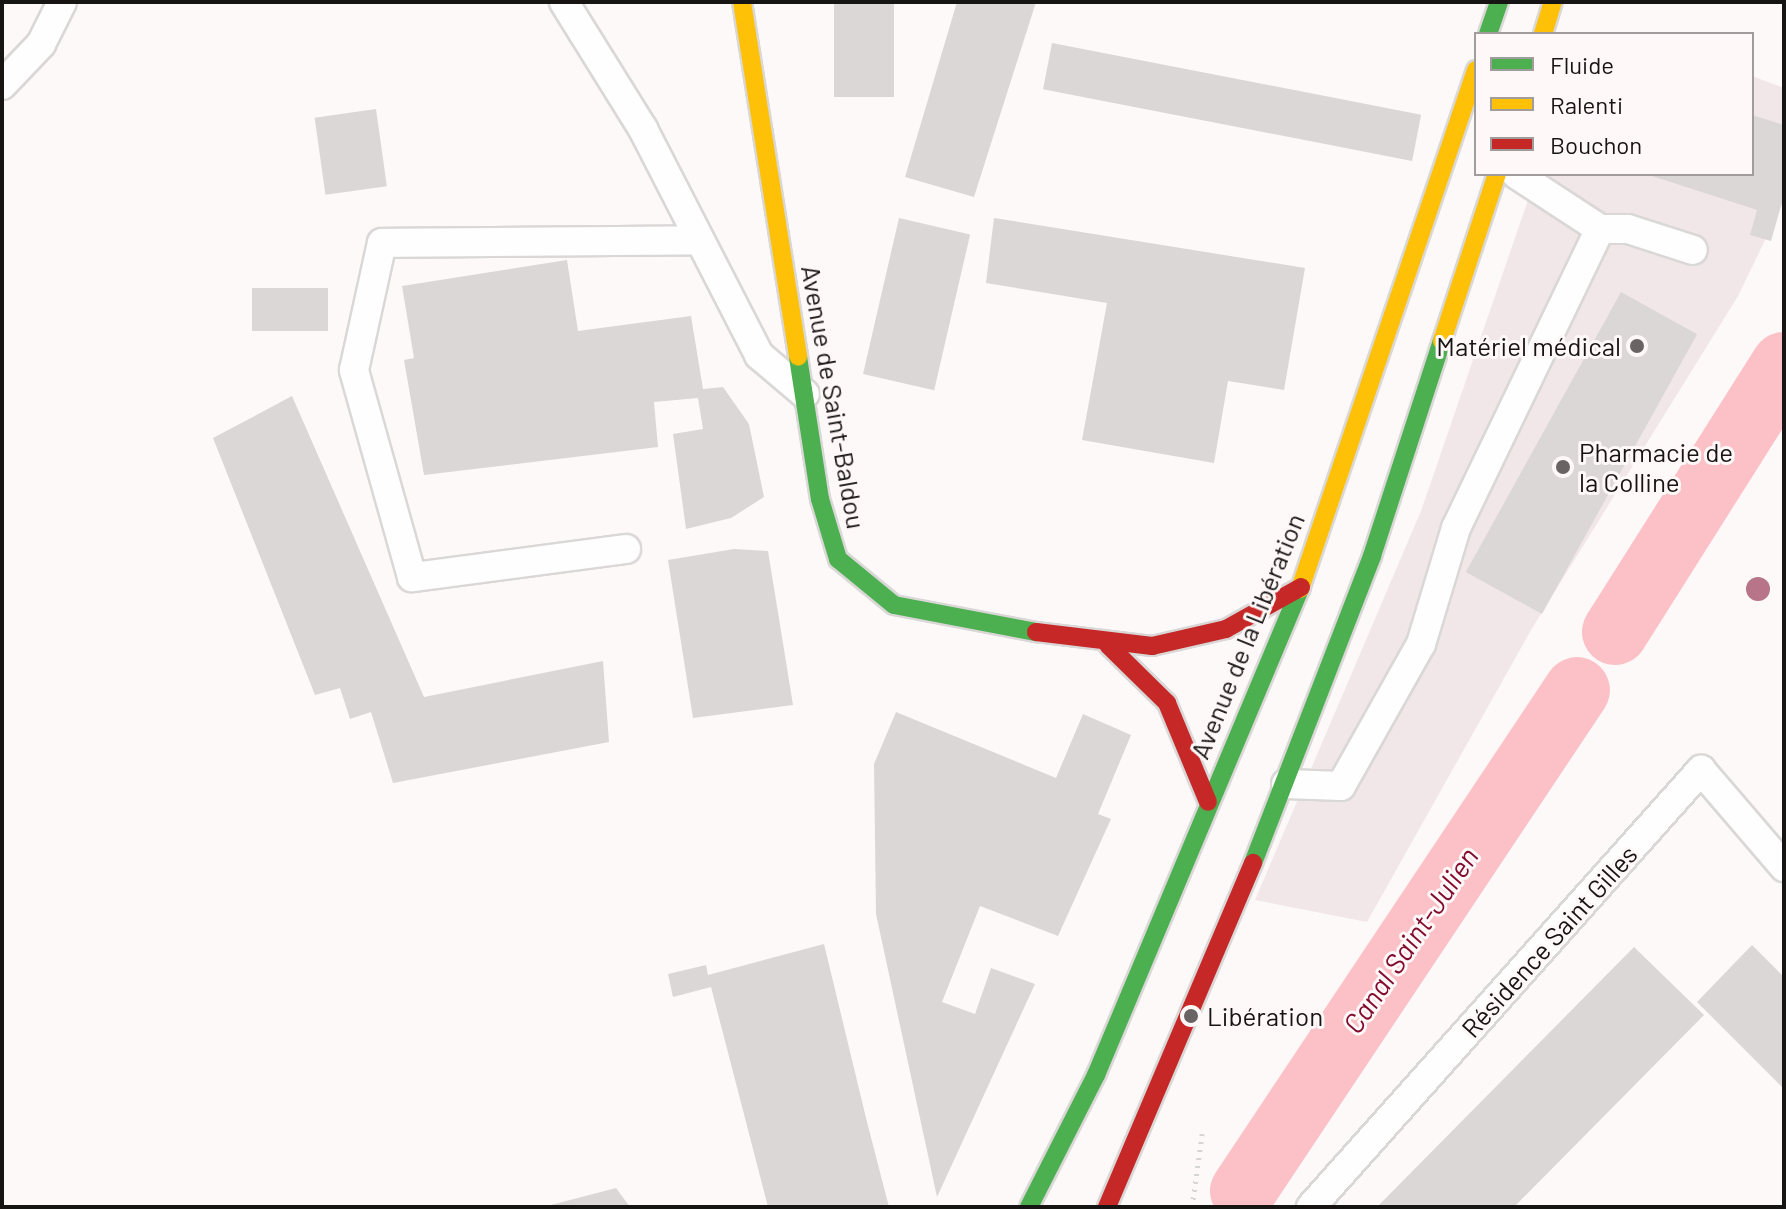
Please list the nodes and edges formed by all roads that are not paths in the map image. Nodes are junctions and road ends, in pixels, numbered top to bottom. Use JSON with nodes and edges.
{"nodes":[{"id":1,"x":62,"y":2,"type":"edge"},
{"id":2,"x":564,"y":2,"type":"edge"},
{"id":3,"x":742,"y":2,"type":"edge"},
{"id":4,"x":1499,"y":2,"type":"edge"},
{"id":5,"x":1553,"y":2,"type":"edge"},
{"id":6,"x":1489,"y":32,"type":"edge"},
{"id":7,"x":1544,"y":32,"type":"edge"},
{"id":8,"x":1474,"y":76,"type":"edge"},
{"id":9,"x":2,"y":85,"type":"edge"},
{"id":10,"x":1496,"y":176,"type":"edge"},
{"id":11,"x":1519,"y":176,"type":"edge"},
{"id":12,"x":1600,"y":229,"type":"junction"},
{"id":13,"x":695,"y":240,"type":"junction"},
{"id":14,"x":1693,"y":250,"type":"dead end"},
{"id":15,"x":805,"y":394,"type":"junction"},
{"id":16,"x":626,"y":549,"type":"dead end"},
{"id":17,"x":1301,"y":587,"type":"junction"},
{"id":18,"x":1108,"y":645,"type":"junction"},
{"id":19,"x":1286,"y":784,"type":"junction"},
{"id":20,"x":1208,"y":802,"type":"junction"},
{"id":21,"x":1784,"y":867,"type":"edge"},
{"id":22,"x":1029,"y":1207,"type":"edge"},
{"id":23,"x":1107,"y":1207,"type":"edge"},
{"id":24,"x":1311,"y":1207,"type":"edge"}],
"edges":[{"from":1,"to":9,"type":"lane"},
{"from":2,"to":13,"type":"lane"},
{"from":3,"to":15,"type":"main road","name":"Avenue de Saint-Baldou"},
{"from":4,"to":6,"type":"main road"},
{"from":5,"to":7,"type":"main road"},
{"from":8,"to":17,"type":"main road","name":"Avenue de la Libération"},
{"from":10,"to":19,"type":"main road"},
{"from":11,"to":12,"type":"lane"},
{"from":12,"to":14,"type":"lane"},
{"from":12,"to":19,"type":"lane"},
{"from":13,"to":15,"type":"lane"},
{"from":13,"to":16,"type":"lane"},
{"from":15,"to":18,"type":"main road","name":"Avenue de Saint-Baldou"},
{"from":17,"to":18,"type":"main road","name":"Avenue de Saint-Baldou"},
{"from":17,"to":20,"type":"main road","name":"Avenue de la Libération"},
{"from":18,"to":20,"type":"main road"},
{"from":19,"to":23,"type":"main road"},
{"from":20,"to":22,"type":"main road","name":"Avenue de la Libération"},
{"from":21,"to":24,"type":"lane","name":"Résidence Saint Gilles"}]}
